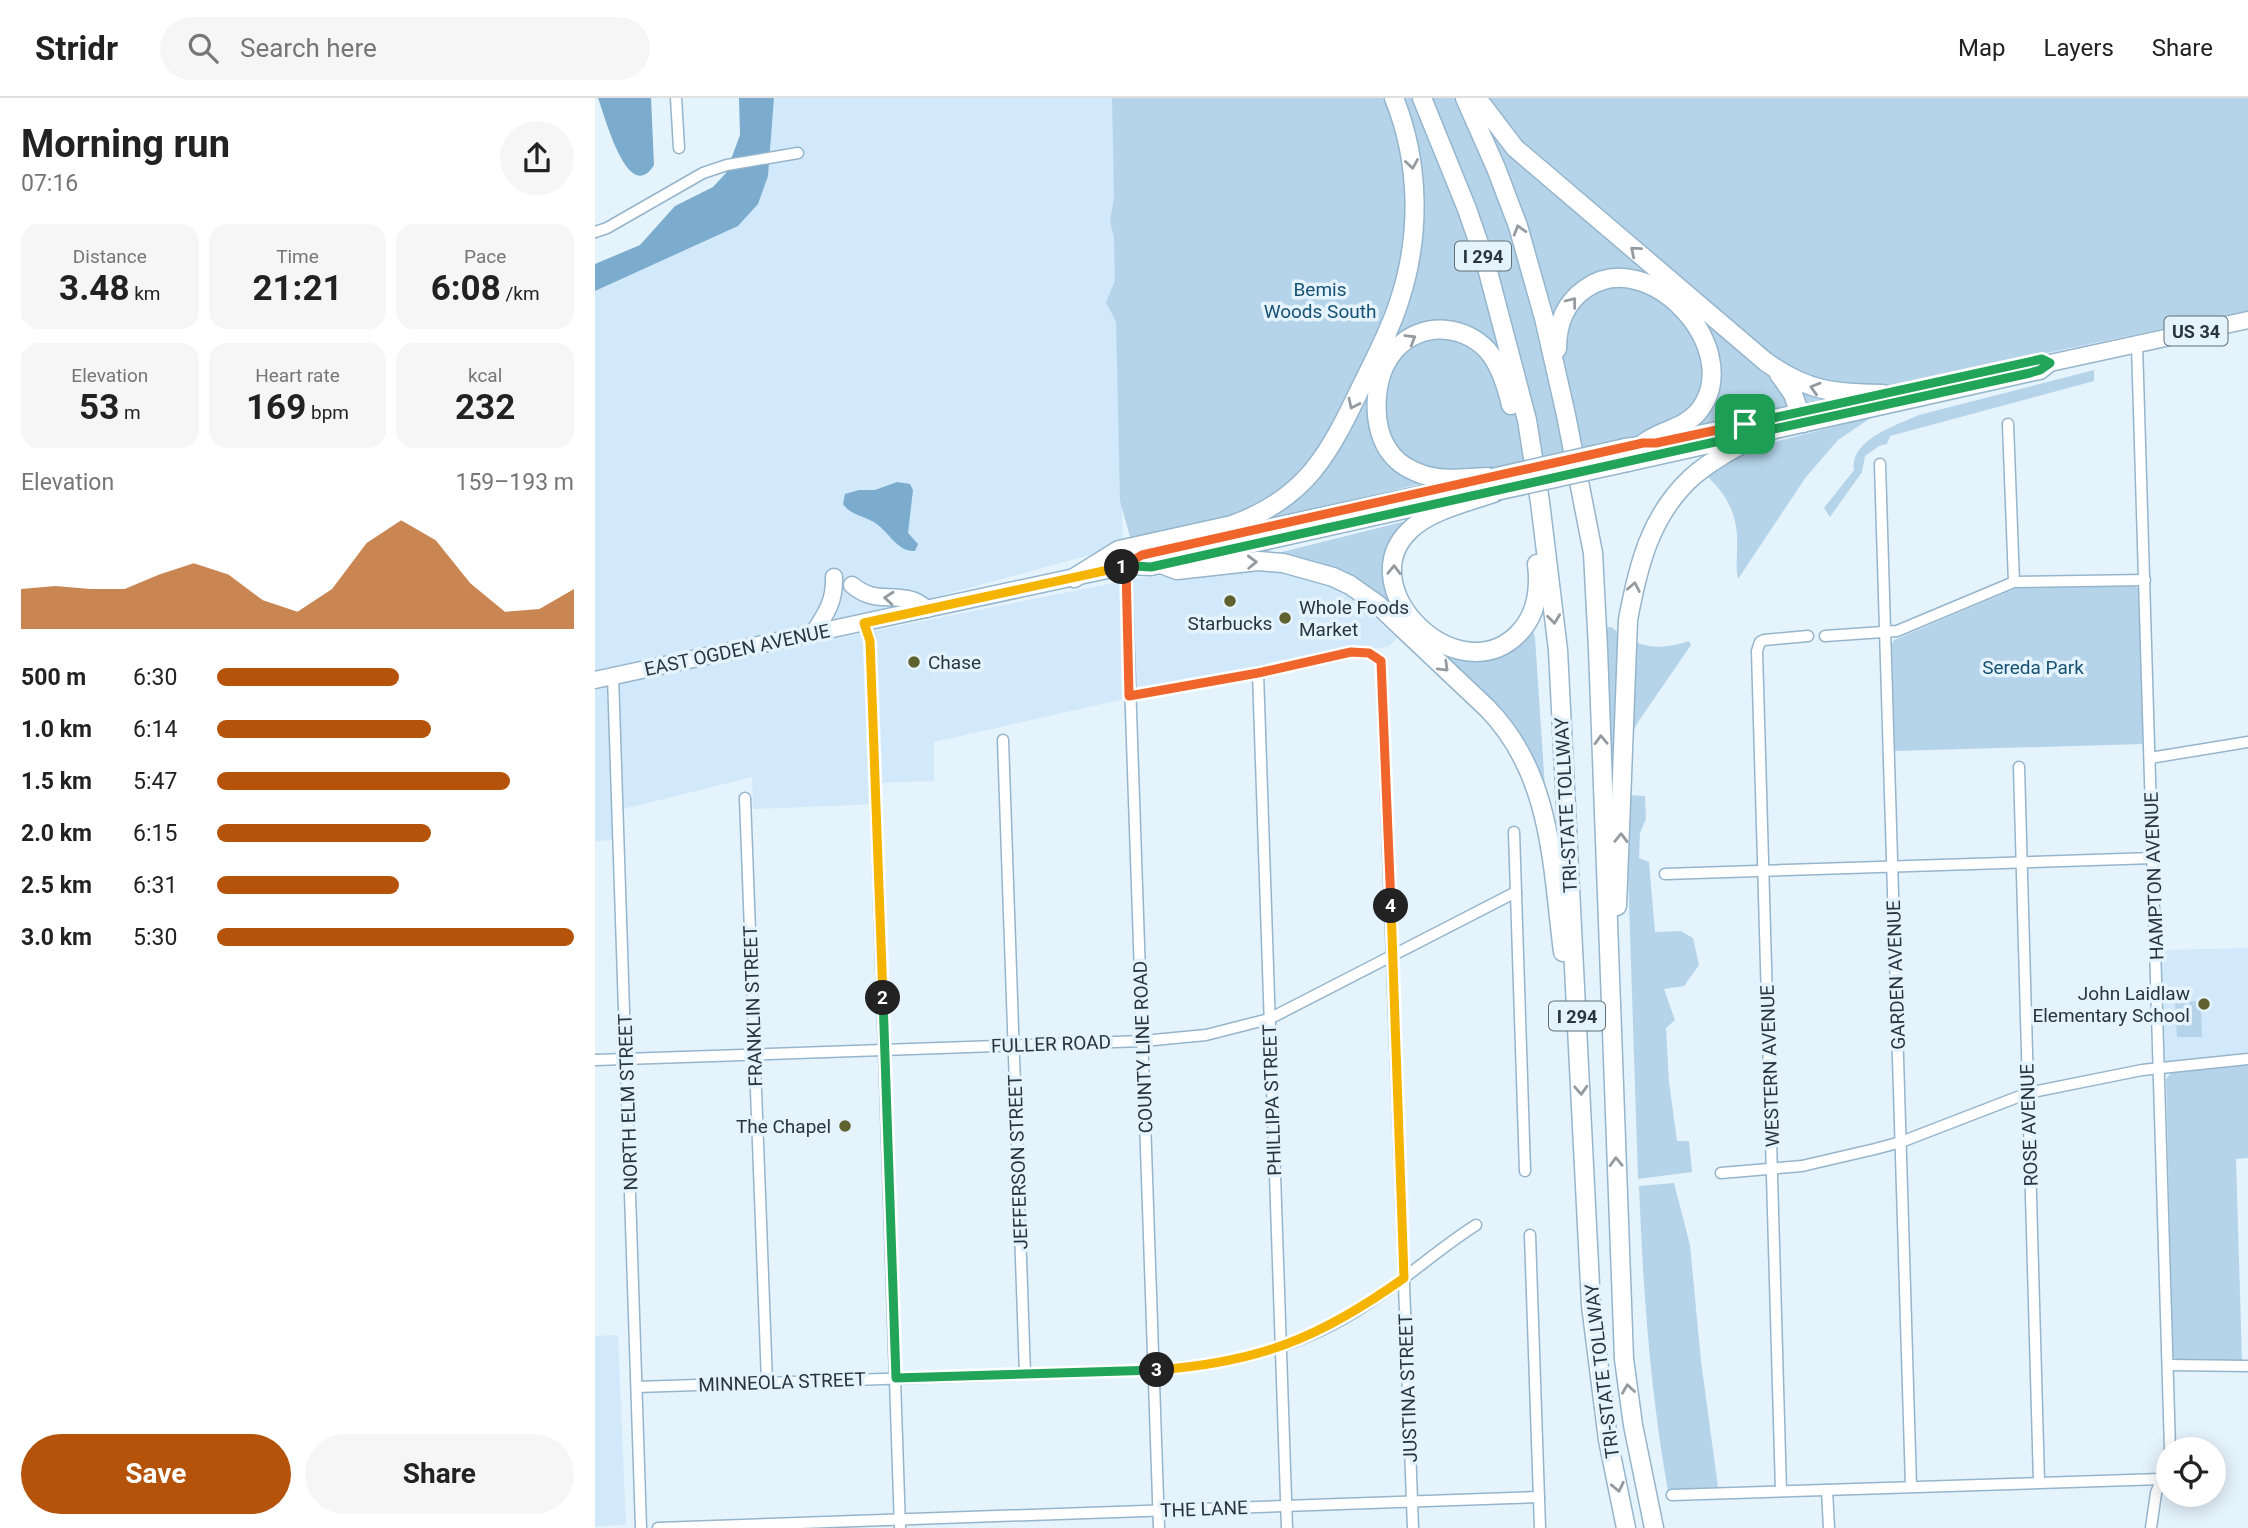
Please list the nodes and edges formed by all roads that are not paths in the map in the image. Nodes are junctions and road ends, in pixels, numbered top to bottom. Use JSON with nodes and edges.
{"nodes":[{"id":1,"x":676,"y":98,"type":"edge"},
{"id":2,"x":1394,"y":98,"type":"edge"},
{"id":3,"x":1422,"y":98,"type":"edge"},
{"id":4,"x":1465,"y":98,"type":"edge"},
{"id":5,"x":1477,"y":98,"type":"edge"},
{"id":6,"x":679,"y":148,"type":"dead end"},
{"id":7,"x":798,"y":153,"type":"dead end"},
{"id":8,"x":595,"y":232,"type":"edge"},
{"id":9,"x":2248,"y":320,"type":"edge"},
{"id":10,"x":2137,"y":345,"type":"junction"},
{"id":11,"x":2050,"y":363,"type":"junction"},
{"id":12,"x":1775,"y":368,"type":"junction"},
{"id":13,"x":1883,"y":394,"type":"junction"},
{"id":14,"x":1566,"y":415,"type":"junction"},
{"id":15,"x":1802,"y":418,"type":"junction"},
{"id":16,"x":1527,"y":420,"type":"junction"},
{"id":17,"x":2008,"y":424,"type":"dead end"},
{"id":18,"x":1766,"y":431,"type":"junction"},
{"id":19,"x":1643,"y":443,"type":"junction"},
{"id":20,"x":1627,"y":455,"type":"junction"},
{"id":21,"x":1880,"y":464,"type":"dead end"},
{"id":22,"x":1494,"y":484,"type":"junction"},
{"id":23,"x":1540,"y":502,"type":"junction"},
{"id":24,"x":1161,"y":564,"type":"junction"},
{"id":25,"x":1126,"y":566,"type":"junction"},
{"id":26,"x":834,"y":577,"type":"dead end"},
{"id":27,"x":1074,"y":578,"type":"junction"},
{"id":28,"x":2145,"y":580,"type":"junction"},
{"id":29,"x":2014,"y":582,"type":"junction"},
{"id":30,"x":852,"y":584,"type":"dead end"},
{"id":31,"x":927,"y":609,"type":"junction"},
{"id":32,"x":864,"y":623,"type":"junction"},
{"id":33,"x":1886,"y":633,"type":"junction"},
{"id":34,"x":813,"y":634,"type":"junction"},
{"id":35,"x":1808,"y":636,"type":"dead end"},
{"id":36,"x":1825,"y":636,"type":"dead end"},
{"id":37,"x":1258,"y":673,"type":"junction"},
{"id":38,"x":613,"y":676,"type":"junction"},
{"id":39,"x":595,"y":680,"type":"edge"},
{"id":40,"x":1129,"y":696,"type":"junction"},
{"id":41,"x":1003,"y":740,"type":"dead end"},
{"id":42,"x":2248,"y":742,"type":"edge"},
{"id":43,"x":2150,"y":758,"type":"junction"},
{"id":44,"x":2019,"y":768,"type":"dead end"},
{"id":45,"x":745,"y":798,"type":"dead end"},
{"id":46,"x":1514,"y":832,"type":"dead end"},
{"id":47,"x":2153,"y":858,"type":"junction"},
{"id":48,"x":2021,"y":862,"type":"junction"},
{"id":49,"x":1892,"y":867,"type":"junction"},
{"id":50,"x":1763,"y":871,"type":"junction"},
{"id":51,"x":1665,"y":874,"type":"dead end"},
{"id":52,"x":1516,"y":892,"type":"junction"},
{"id":53,"x":1393,"y":955,"type":"junction"},
{"id":54,"x":1611,"y":979,"type":"junction"},
{"id":55,"x":1269,"y":1019,"type":"junction"},
{"id":56,"x":1143,"y":1041,"type":"junction"},
{"id":57,"x":1014,"y":1046,"type":"junction"},
{"id":58,"x":884,"y":1050,"type":"junction"},
{"id":59,"x":755,"y":1054,"type":"junction"},
{"id":60,"x":1579,"y":1055,"type":"junction"},
{"id":61,"x":626,"y":1059,"type":"junction"},
{"id":62,"x":2248,"y":1059,"type":"edge"},
{"id":63,"x":595,"y":1060,"type":"edge"},
{"id":64,"x":2159,"y":1068,"type":"junction"},
{"id":65,"x":2028,"y":1093,"type":"junction"},
{"id":66,"x":1901,"y":1143,"type":"junction"},
{"id":67,"x":1773,"y":1168,"type":"junction"},
{"id":68,"x":1525,"y":1171,"type":"dead end"},
{"id":69,"x":1721,"y":1173,"type":"dead end"},
{"id":70,"x":1476,"y":1225,"type":"dead end"},
{"id":71,"x":1530,"y":1235,"type":"dead end"},
{"id":72,"x":1404,"y":1278,"type":"junction"},
{"id":73,"x":1280,"y":1347,"type":"junction"},
{"id":74,"x":2168,"y":1365,"type":"junction"},
{"id":75,"x":2248,"y":1366,"type":"edge"},
{"id":76,"x":1154,"y":1370,"type":"junction"},
{"id":77,"x":1025,"y":1374,"type":"junction"},
{"id":78,"x":896,"y":1378,"type":"junction"},
{"id":79,"x":767,"y":1382,"type":"junction"},
{"id":80,"x":637,"y":1387,"type":"junction"},
{"id":81,"x":2170,"y":1437,"type":"edge"},
{"id":82,"x":2156,"y":1479,"type":"edge"},
{"id":83,"x":2039,"y":1482,"type":"junction"},
{"id":84,"x":1911,"y":1486,"type":"junction"},
{"id":85,"x":1827,"y":1490,"type":"junction"},
{"id":86,"x":1781,"y":1491,"type":"junction"},
{"id":87,"x":1672,"y":1495,"type":"dead end"},
{"id":88,"x":2156,"y":1496,"type":"edge"},
{"id":89,"x":1539,"y":1497,"type":"junction"},
{"id":90,"x":1412,"y":1501,"type":"junction"},
{"id":91,"x":1286,"y":1506,"type":"junction"},
{"id":92,"x":1159,"y":1510,"type":"junction"},
{"id":93,"x":900,"y":1523,"type":"edge"},
{"id":94,"x":641,"y":1528,"type":"edge"},
{"id":95,"x":659,"y":1528,"type":"edge"},
{"id":96,"x":1159,"y":1528,"type":"edge"},
{"id":97,"x":1287,"y":1528,"type":"edge"},
{"id":98,"x":1413,"y":1528,"type":"edge"},
{"id":99,"x":1540,"y":1528,"type":"edge"},
{"id":100,"x":1626,"y":1528,"type":"edge"},
{"id":101,"x":1654,"y":1528,"type":"edge"},
{"id":102,"x":1829,"y":1528,"type":"edge"},
{"id":103,"x":2151,"y":1528,"type":"edge"}],
"edges":[{"from":1,"to":6,"type":"street"},
{"from":2,"to":27,"type":"highway","one_way":true},
{"from":3,"to":16,"type":"highway","name":"TRI-STATE TOLLWAY","number":"I 294"},
{"from":14,"to":4,"type":"highway","name":"TRI-STATE TOLLWAY","number":"I 294","one_way":true},
{"from":12,"to":5,"type":"highway","one_way":true},
{"from":7,"to":8,"type":"street"},
{"from":9,"to":10,"type":"main road","number":"US 34"},
{"from":10,"to":11,"type":"main road","number":"US 34"},
{"from":10,"to":28,"type":"street","name":"HAMPTON AVENUE"},
{"from":11,"to":13,"type":"main road","number":"US 34"},
{"from":11,"to":15,"type":"main road","number":"US 34"},
{"from":13,"to":12,"type":"highway","one_way":true},
{"from":12,"to":15,"type":"highway"},
{"from":13,"to":15,"type":"main road","number":"US 34"},
{"from":14,"to":19,"type":"highway","one_way":true},
{"from":54,"to":14,"type":"highway","name":"TRI-STATE TOLLWAY","number":"I 294","one_way":true},
{"from":15,"to":18,"type":"main road","number":"US 34"},
{"from":15,"to":19,"type":"main road","number":"US 34"},
{"from":22,"to":16,"type":"highway","one_way":true},
{"from":16,"to":23,"type":"highway","name":"TRI-STATE TOLLWAY","number":"I 294"},
{"from":17,"to":29,"type":"street"},
{"from":18,"to":20,"type":"main road","number":"US 34"},
{"from":54,"to":18,"type":"highway","one_way":true},
{"from":19,"to":20,"type":"main road","number":"US 34"},
{"from":20,"to":22,"type":"main road","name":"EAST OGDEN AVENUE","number":"US 34","bridge":true},
{"from":21,"to":33,"type":"street","name":"GARDEN AVENUE"},
{"from":23,"to":22,"type":"highway","one_way":true},
{"from":22,"to":24,"type":"main road","name":"EAST OGDEN AVENUE","number":"US 34"},
{"from":22,"to":25,"type":"main road","name":"EAST OGDEN AVENUE","number":"US 34"},
{"from":23,"to":60,"type":"highway","name":"TRI-STATE TOLLWAY","number":"I 294","one_way":true},
{"from":24,"to":25,"type":"main road","name":"EAST OGDEN AVENUE","number":"US 34"},
{"from":24,"to":60,"type":"highway","one_way":true},
{"from":25,"to":27,"type":"main road","name":"EAST OGDEN AVENUE","number":"US 34"},
{"from":25,"to":40,"type":"street","name":"COUNTY LINE ROAD"},
{"from":26,"to":34,"type":"main road"},
{"from":27,"to":31,"type":"main road","name":"EAST OGDEN AVENUE","number":"US 34"},
{"from":28,"to":29,"type":"street"},
{"from":28,"to":43,"type":"street","name":"HAMPTON AVENUE"},
{"from":29,"to":33,"type":"street"},
{"from":31,"to":30,"type":"main road","one_way":true},
{"from":31,"to":32,"type":"main road","name":"EAST OGDEN AVENUE","number":"US 34"},
{"from":32,"to":34,"type":"main road","name":"EAST OGDEN AVENUE","number":"US 34"},
{"from":32,"to":58,"type":"street"},
{"from":33,"to":36,"type":"street"},
{"from":33,"to":49,"type":"street","name":"GARDEN AVENUE"},
{"from":34,"to":38,"type":"main road","name":"EAST OGDEN AVENUE","number":"US 34"},
{"from":35,"to":50,"type":"street","name":"WESTERN AVENUE"},
{"from":37,"to":40,"type":"street"},
{"from":37,"to":53,"type":"street","name":"JUSTINA STREET"},
{"from":37,"to":55,"type":"street","name":"PHILLIPA STREET"},
{"from":38,"to":39,"type":"main road","name":"EAST OGDEN AVENUE","number":"US 34"},
{"from":38,"to":61,"type":"street","name":"NORTH ELM STREET"},
{"from":40,"to":56,"type":"street","name":"COUNTY LINE ROAD"},
{"from":41,"to":57,"type":"street","name":"JEFFERSON STREET"},
{"from":42,"to":43,"type":"street"},
{"from":43,"to":47,"type":"street","name":"HAMPTON AVENUE"},
{"from":44,"to":48,"type":"street","name":"ROSE AVENUE"},
{"from":45,"to":59,"type":"street","name":"FRANKLIN STREET"},
{"from":46,"to":52,"type":"street"},
{"from":47,"to":48,"type":"street"},
{"from":47,"to":64,"type":"street","name":"HAMPTON AVENUE"},
{"from":48,"to":49,"type":"street"},
{"from":48,"to":65,"type":"street","name":"ROSE AVENUE"},
{"from":49,"to":50,"type":"street"},
{"from":49,"to":66,"type":"street","name":"GARDEN AVENUE"},
{"from":50,"to":51,"type":"street"},
{"from":50,"to":67,"type":"street","name":"WESTERN AVENUE"},
{"from":52,"to":53,"type":"street","name":"FULLER ROAD"},
{"from":52,"to":68,"type":"street"},
{"from":53,"to":55,"type":"street","name":"FULLER ROAD"},
{"from":53,"to":72,"type":"street","name":"JUSTINA STREET"},
{"from":101,"to":54,"type":"highway","name":"TRI-STATE TOLLWAY","number":"I 294","one_way":true},
{"from":55,"to":56,"type":"street","name":"FULLER ROAD"},
{"from":55,"to":73,"type":"street","name":"PHILLIPA STREET"},
{"from":56,"to":57,"type":"street","name":"FULLER ROAD"},
{"from":56,"to":76,"type":"street","name":"COUNTY LINE ROAD"},
{"from":57,"to":58,"type":"street","name":"FULLER ROAD"},
{"from":57,"to":77,"type":"street","name":"JEFFERSON STREET"},
{"from":58,"to":59,"type":"street","name":"FULLER ROAD"},
{"from":58,"to":78,"type":"street"},
{"from":59,"to":61,"type":"street","name":"FULLER ROAD"},
{"from":59,"to":79,"type":"street","name":"FRANKLIN STREET"},
{"from":60,"to":100,"type":"highway","name":"TRI-STATE TOLLWAY","number":"I 294","one_way":true},
{"from":61,"to":63,"type":"street","name":"FULLER ROAD"},
{"from":61,"to":80,"type":"street","name":"NORTH ELM STREET"},
{"from":62,"to":64,"type":"street"},
{"from":64,"to":65,"type":"street"},
{"from":64,"to":74,"type":"street","name":"HAMPTON AVENUE"},
{"from":65,"to":66,"type":"street"},
{"from":65,"to":83,"type":"street","name":"ROSE AVENUE"},
{"from":66,"to":67,"type":"street"},
{"from":66,"to":84,"type":"street","name":"GARDEN AVENUE"},
{"from":67,"to":69,"type":"street"},
{"from":67,"to":86,"type":"street","name":"WESTERN AVENUE"},
{"from":70,"to":72,"type":"street","name":"MINNEOLA STREET"},
{"from":71,"to":89,"type":"street"},
{"from":72,"to":73,"type":"street","name":"MINNEOLA STREET"},
{"from":72,"to":90,"type":"street","name":"JUSTINA STREET"},
{"from":73,"to":76,"type":"street","name":"MINNEOLA STREET"},
{"from":73,"to":91,"type":"street","name":"PHILLIPA STREET"},
{"from":74,"to":75,"type":"street"},
{"from":74,"to":81,"type":"street","name":"HAMPTON AVENUE"},
{"from":76,"to":77,"type":"street","name":"MINNEOLA STREET"},
{"from":76,"to":92,"type":"street","name":"COUNTY LINE ROAD"},
{"from":77,"to":78,"type":"street","name":"MINNEOLA STREET"},
{"from":78,"to":79,"type":"street","name":"MINNEOLA STREET"},
{"from":78,"to":93,"type":"street"},
{"from":79,"to":80,"type":"street","name":"MINNEOLA STREET"},
{"from":80,"to":94,"type":"street","name":"NORTH ELM STREET"},
{"from":82,"to":83,"type":"street"},
{"from":83,"to":84,"type":"street"},
{"from":84,"to":85,"type":"street"},
{"from":85,"to":86,"type":"street"},
{"from":85,"to":102,"type":"street"},
{"from":86,"to":87,"type":"street"},
{"from":88,"to":103,"type":"street"},
{"from":89,"to":90,"type":"street","name":"THE LANE"},
{"from":89,"to":99,"type":"street"},
{"from":90,"to":91,"type":"street","name":"THE LANE"},
{"from":90,"to":98,"type":"street","name":"JUSTINA STREET"},
{"from":91,"to":92,"type":"street","name":"THE LANE"},
{"from":91,"to":97,"type":"street","name":"PHILLIPA STREET"},
{"from":92,"to":93,"type":"street","name":"THE LANE"},
{"from":92,"to":96,"type":"street","name":"COUNTY LINE ROAD"},
{"from":93,"to":95,"type":"street","name":"THE LANE"}]}
